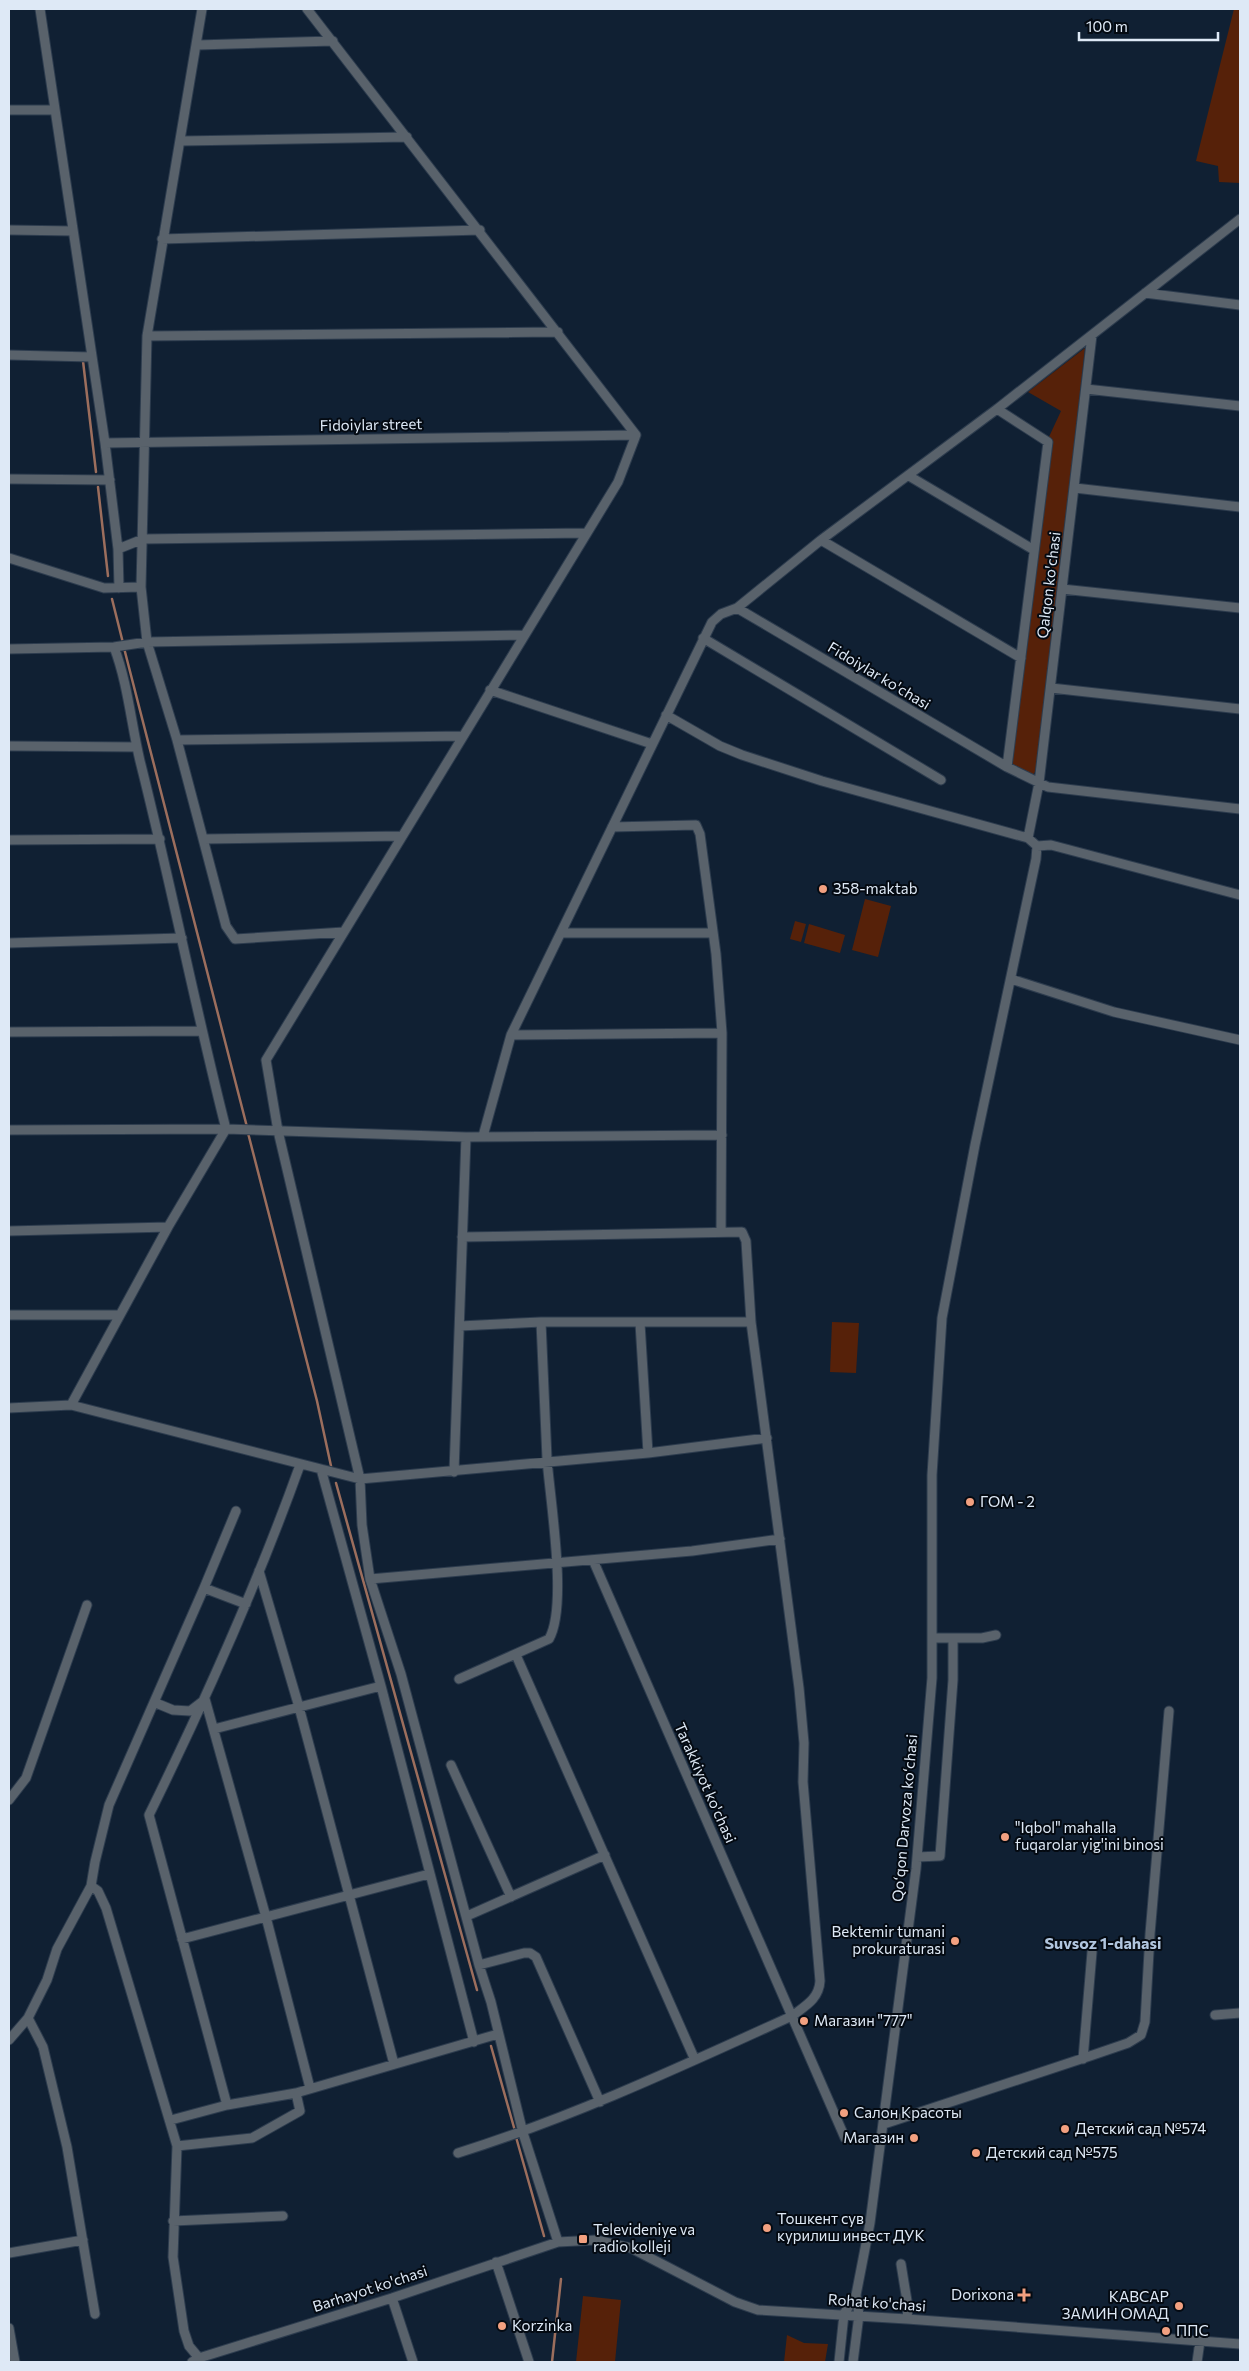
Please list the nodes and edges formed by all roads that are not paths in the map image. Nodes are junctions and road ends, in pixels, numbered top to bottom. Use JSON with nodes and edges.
{"nodes":[{"id":1,"x":40,"y":9,"type":"edge"},
{"id":2,"x":202,"y":9,"type":"edge"},
{"id":3,"x":307,"y":9,"type":"edge"},
{"id":4,"x":334,"y":41,"type":"junction"},
{"id":5,"x":198,"y":45,"type":"junction"},
{"id":6,"x":9,"y":110,"type":"edge"},
{"id":7,"x":54,"y":110,"type":"junction"},
{"id":8,"x":407,"y":137,"type":"junction"},
{"id":9,"x":181,"y":142,"type":"junction"},
{"id":10,"x":1240,"y":219,"type":"edge"},
{"id":11,"x":9,"y":230,"type":"edge"},
{"id":12,"x":480,"y":230,"type":"junction"},
{"id":13,"x":73,"y":231,"type":"junction"},
{"id":14,"x":162,"y":239,"type":"junction"},
{"id":15,"x":1145,"y":293,"type":"junction"},
{"id":16,"x":1240,"y":304,"type":"edge"},
{"id":17,"x":558,"y":332,"type":"junction"},
{"id":18,"x":1092,"y":335,"type":"junction"},
{"id":19,"x":147,"y":336,"type":"junction"},
{"id":20,"x":9,"y":355,"type":"edge"},
{"id":21,"x":92,"y":357,"type":"junction"},
{"id":22,"x":1086,"y":389,"type":"junction"},
{"id":23,"x":1240,"y":406,"type":"edge"},
{"id":24,"x":997,"y":409,"type":"junction"},
{"id":25,"x":636,"y":435,"type":"junction"},
{"id":26,"x":144,"y":442,"type":"junction"},
{"id":27,"x":106,"y":443,"type":"junction"},
{"id":28,"x":909,"y":476,"type":"junction"},
{"id":29,"x":9,"y":479,"type":"edge"},
{"id":30,"x":110,"y":480,"type":"junction"},
{"id":31,"x":1075,"y":488,"type":"junction"},
{"id":32,"x":1240,"y":507,"type":"edge"},
{"id":33,"x":585,"y":533,"type":"junction"},
{"id":34,"x":143,"y":539,"type":"junction"},
{"id":35,"x":821,"y":540,"type":"junction"},
{"id":36,"x":118,"y":549,"type":"junction"},
{"id":37,"x":1034,"y":550,"type":"junction"},
{"id":38,"x":9,"y":558,"type":"edge"},
{"id":39,"x":141,"y":587,"type":"junction"},
{"id":40,"x":120,"y":588,"type":"junction"},
{"id":41,"x":1062,"y":589,"type":"junction"},
{"id":42,"x":737,"y":608,"type":"junction"},
{"id":43,"x":1240,"y":608,"type":"edge"},
{"id":44,"x":524,"y":635,"type":"junction"},
{"id":45,"x":703,"y":638,"type":"junction"},
{"id":46,"x":147,"y":642,"type":"junction"},
{"id":47,"x":114,"y":647,"type":"junction"},
{"id":48,"x":9,"y":649,"type":"edge"},
{"id":49,"x":1021,"y":658,"type":"junction"},
{"id":50,"x":1050,"y":688,"type":"junction"},
{"id":51,"x":490,"y":690,"type":"junction"},
{"id":52,"x":1240,"y":709,"type":"edge"},
{"id":53,"x":666,"y":714,"type":"junction"},
{"id":54,"x":462,"y":736,"type":"junction"},
{"id":55,"x":177,"y":740,"type":"junction"},
{"id":56,"x":652,"y":744,"type":"junction"},
{"id":57,"x":9,"y":746,"type":"edge"},
{"id":58,"x":137,"y":747,"type":"junction"},
{"id":59,"x":1008,"y":768,"type":"junction"},
{"id":60,"x":941,"y":780,"type":"dead end"},
{"id":61,"x":1039,"y":783,"type":"junction"},
{"id":62,"x":1240,"y":809,"type":"edge"},
{"id":63,"x":612,"y":827,"type":"junction"},
{"id":64,"x":402,"y":836,"type":"junction"},
{"id":65,"x":1028,"y":838,"type":"junction"},
{"id":66,"x":160,"y":839,"type":"junction"},
{"id":67,"x":204,"y":839,"type":"junction"},
{"id":68,"x":9,"y":840,"type":"edge"},
{"id":69,"x":1037,"y":846,"type":"junction"},
{"id":70,"x":1240,"y":895,"type":"edge"},
{"id":71,"x":344,"y":932,"type":"junction"},
{"id":72,"x":561,"y":933,"type":"junction"},
{"id":73,"x":713,"y":933,"type":"junction"},
{"id":74,"x":182,"y":938,"type":"junction"},
{"id":75,"x":9,"y":943,"type":"edge"},
{"id":76,"x":1011,"y":979,"type":"junction"},
{"id":77,"x":201,"y":1031,"type":"junction"},
{"id":78,"x":9,"y":1032,"type":"edge"},
{"id":79,"x":722,"y":1033,"type":"junction"},
{"id":80,"x":511,"y":1035,"type":"junction"},
{"id":81,"x":1240,"y":1040,"type":"edge"},
{"id":82,"x":226,"y":1129,"type":"junction"},
{"id":83,"x":9,"y":1130,"type":"edge"},
{"id":84,"x":278,"y":1132,"type":"junction"},
{"id":85,"x":484,"y":1136,"type":"junction"},
{"id":86,"x":722,"y":1136,"type":"junction"},
{"id":87,"x":466,"y":1137,"type":"junction"},
{"id":88,"x":168,"y":1227,"type":"junction"},
{"id":89,"x":9,"y":1230,"type":"edge"},
{"id":90,"x":721,"y":1232,"type":"junction"},
{"id":91,"x":462,"y":1237,"type":"junction"},
{"id":92,"x":9,"y":1315,"type":"edge"},
{"id":93,"x":119,"y":1315,"type":"junction"},
{"id":94,"x":540,"y":1322,"type":"junction"},
{"id":95,"x":750,"y":1322,"type":"junction"},
{"id":96,"x":640,"y":1323,"type":"junction"},
{"id":97,"x":460,"y":1326,"type":"junction"},
{"id":98,"x":70,"y":1405,"type":"junction"},
{"id":99,"x":9,"y":1408,"type":"edge"},
{"id":100,"x":767,"y":1438,"type":"junction"},
{"id":101,"x":648,"y":1453,"type":"junction"},
{"id":102,"x":548,"y":1461,"type":"junction"},
{"id":103,"x":300,"y":1465,"type":"junction"},
{"id":104,"x":321,"y":1469,"type":"junction"},
{"id":105,"x":454,"y":1472,"type":"junction"},
{"id":106,"x":360,"y":1479,"type":"junction"},
{"id":107,"x":236,"y":1511,"type":"dead end"},
{"id":108,"x":780,"y":1539,"type":"junction"},
{"id":109,"x":593,"y":1560,"type":"junction"},
{"id":110,"x":557,"y":1562,"type":"junction"},
{"id":111,"x":259,"y":1571,"type":"junction"},
{"id":112,"x":370,"y":1579,"type":"junction"},
{"id":113,"x":204,"y":1588,"type":"junction"},
{"id":114,"x":87,"y":1604,"type":"dead end"},
{"id":115,"x":246,"y":1604,"type":"junction"},
{"id":116,"x":996,"y":1635,"type":"dead end"},
{"id":117,"x":933,"y":1638,"type":"junction"},
{"id":118,"x":953,"y":1638,"type":"junction"},
{"id":119,"x":516,"y":1655,"type":"junction"},
{"id":120,"x":459,"y":1679,"type":"dead end"},
{"id":121,"x":381,"y":1686,"type":"junction"},
{"id":122,"x":206,"y":1699,"type":"junction"},
{"id":123,"x":156,"y":1703,"type":"junction"},
{"id":124,"x":300,"y":1707,"type":"junction"},
{"id":125,"x":1169,"y":1711,"type":"dead end"},
{"id":126,"x":214,"y":1730,"type":"junction"},
{"id":127,"x":451,"y":1765,"type":"dead end"},
{"id":128,"x":9,"y":1800,"type":"edge"},
{"id":129,"x":605,"y":1855,"type":"junction"},
{"id":130,"x":917,"y":1857,"type":"junction"},
{"id":131,"x":429,"y":1874,"type":"junction"},
{"id":132,"x":91,"y":1886,"type":"junction"},
{"id":133,"x":348,"y":1895,"type":"junction"},
{"id":134,"x":511,"y":1897,"type":"junction"},
{"id":135,"x":467,"y":1916,"type":"junction"},
{"id":136,"x":266,"y":1917,"type":"junction"},
{"id":137,"x":182,"y":1940,"type":"junction"},
{"id":138,"x":1092,"y":1952,"type":"dead end"},
{"id":139,"x":479,"y":1966,"type":"junction"},
{"id":140,"x":1240,"y":2014,"type":"edge"},
{"id":141,"x":1215,"y":2015,"type":"dead end"},
{"id":142,"x":792,"y":2016,"type":"junction"},
{"id":143,"x":28,"y":2018,"type":"junction"},
{"id":144,"x":498,"y":2034,"type":"junction"},
{"id":145,"x":9,"y":2040,"type":"edge"},
{"id":146,"x":474,"y":2042,"type":"junction"},
{"id":147,"x":1083,"y":2059,"type":"junction"},
{"id":148,"x":695,"y":2060,"type":"junction"},
{"id":149,"x":394,"y":2064,"type":"junction"},
{"id":150,"x":310,"y":2088,"type":"junction"},
{"id":151,"x":296,"y":2093,"type":"junction"},
{"id":152,"x":600,"y":2102,"type":"junction"},
{"id":153,"x":227,"y":2105,"type":"junction"},
{"id":154,"x":170,"y":2120,"type":"junction"},
{"id":155,"x":884,"y":2124,"type":"junction"},
{"id":156,"x":522,"y":2133,"type":"junction"},
{"id":157,"x":844,"y":2138,"type":"dead end"},
{"id":158,"x":178,"y":2146,"type":"junction"},
{"id":159,"x":458,"y":2153,"type":"dead end"},
{"id":160,"x":282,"y":2216,"type":"dead end"},
{"id":161,"x":173,"y":2221,"type":"junction"},
{"id":162,"x":83,"y":2240,"type":"junction"},
{"id":163,"x":558,"y":2242,"type":"junction"},
{"id":164,"x":9,"y":2253,"type":"edge"},
{"id":165,"x":496,"y":2262,"type":"junction"},
{"id":166,"x":901,"y":2264,"type":"dead end"},
{"id":167,"x":856,"y":2294,"type":"junction"},
{"id":168,"x":392,"y":2298,"type":"junction"},
{"id":169,"x":95,"y":2314,"type":"dead end"},
{"id":170,"x":844,"y":2314,"type":"junction"},
{"id":171,"x":859,"y":2315,"type":"junction"},
{"id":172,"x":907,"y":2318,"type":"junction"},
{"id":173,"x":9,"y":2328,"type":"edge"},
{"id":174,"x":1200,"y":2341,"type":"junction"},
{"id":175,"x":1240,"y":2344,"type":"edge"},
{"id":176,"x":214,"y":2358,"type":"edge"},
{"id":177,"x":195,"y":2360,"type":"edge"},
{"id":178,"x":15,"y":2362,"type":"edge"},
{"id":179,"x":413,"y":2362,"type":"edge"},
{"id":180,"x":529,"y":2362,"type":"edge"},
{"id":181,"x":839,"y":2362,"type":"edge"},
{"id":182,"x":853,"y":2362,"type":"edge"},
{"id":183,"x":1197,"y":2362,"type":"edge"}],
"edges":[{"from":1,"to":7,"type":"street"},
{"from":2,"to":5,"type":"street"},
{"from":3,"to":4,"type":"street"},
{"from":4,"to":5,"type":"street"},
{"from":4,"to":8,"type":"street"},
{"from":5,"to":9,"type":"street"},
{"from":6,"to":7,"type":"street"},
{"from":7,"to":13,"type":"street"},
{"from":8,"to":9,"type":"street"},
{"from":8,"to":12,"type":"street"},
{"from":9,"to":14,"type":"street"},
{"from":10,"to":15,"type":"street"},
{"from":11,"to":13,"type":"street"},
{"from":12,"to":14,"type":"street"},
{"from":12,"to":17,"type":"street"},
{"from":13,"to":21,"type":"street"},
{"from":14,"to":19,"type":"street"},
{"from":15,"to":16,"type":"street"},
{"from":15,"to":18,"type":"street"},
{"from":17,"to":19,"type":"street"},
{"from":17,"to":25,"type":"street"},
{"from":18,"to":22,"type":"street","name":"Qalqon ko'chasi"},
{"from":18,"to":24,"type":"street"},
{"from":19,"to":26,"type":"street"},
{"from":20,"to":21,"type":"street"},
{"from":21,"to":27,"type":"street"},
{"from":22,"to":23,"type":"street"},
{"from":22,"to":31,"type":"street","name":"Qalqon ko'chasi"},
{"from":24,"to":28,"type":"street"},
{"from":24,"to":37,"type":"street"},
{"from":25,"to":26,"type":"street","name":"Fidoiylar street"},
{"from":25,"to":33,"type":"street"},
{"from":26,"to":27,"type":"street","name":"Fidoiylar street"},
{"from":26,"to":34,"type":"street"},
{"from":27,"to":30,"type":"street"},
{"from":28,"to":35,"type":"street"},
{"from":28,"to":37,"type":"street"},
{"from":29,"to":30,"type":"street"},
{"from":30,"to":36,"type":"street"},
{"from":31,"to":32,"type":"street"},
{"from":31,"to":41,"type":"street","name":"Qalqon ko'chasi"},
{"from":33,"to":34,"type":"street"},
{"from":33,"to":44,"type":"street"},
{"from":34,"to":36,"type":"street"},
{"from":34,"to":39,"type":"street"},
{"from":35,"to":42,"type":"street"},
{"from":35,"to":49,"type":"street"},
{"from":36,"to":40,"type":"street"},
{"from":37,"to":49,"type":"street"},
{"from":38,"to":40,"type":"street"},
{"from":39,"to":40,"type":"street"},
{"from":39,"to":46,"type":"street"},
{"from":41,"to":43,"type":"street"},
{"from":41,"to":50,"type":"street","name":"Qalqon ko'chasi"},
{"from":42,"to":45,"type":"street"},
{"from":42,"to":59,"type":"street","name":"Fidoiylar ko'chasi"},
{"from":44,"to":46,"type":"street"},
{"from":44,"to":51,"type":"street"},
{"from":45,"to":53,"type":"street"},
{"from":45,"to":60,"type":"street"},
{"from":46,"to":47,"type":"street"},
{"from":46,"to":55,"type":"street"},
{"from":47,"to":48,"type":"street"},
{"from":47,"to":58,"type":"street"},
{"from":49,"to":59,"type":"street"},
{"from":50,"to":52,"type":"street"},
{"from":50,"to":61,"type":"street","name":"Qalqon ko'chasi"},
{"from":51,"to":54,"type":"street"},
{"from":51,"to":56,"type":"street"},
{"from":53,"to":56,"type":"street"},
{"from":53,"to":65,"type":"street"},
{"from":54,"to":55,"type":"street"},
{"from":54,"to":64,"type":"street"},
{"from":55,"to":67,"type":"street"},
{"from":56,"to":63,"type":"street"},
{"from":57,"to":58,"type":"street"},
{"from":58,"to":66,"type":"street"},
{"from":59,"to":61,"type":"street","name":"Fidoiylar ko'chasi"},
{"from":61,"to":62,"type":"street","name":"Fidoiylar ko'chasi"},
{"from":61,"to":65,"type":"street","name":"Qalqon ko'chasi"},
{"from":63,"to":72,"type":"street"},
{"from":63,"to":73,"type":"street"},
{"from":64,"to":67,"type":"street"},
{"from":64,"to":71,"type":"street"},
{"from":65,"to":69,"type":"street"},
{"from":66,"to":68,"type":"street"},
{"from":66,"to":74,"type":"street"},
{"from":67,"to":71,"type":"street"},
{"from":69,"to":70,"type":"street"},
{"from":69,"to":76,"type":"street","name":"Qoʻqon Darvoza koʻchasi"},
{"from":71,"to":84,"type":"street"},
{"from":72,"to":73,"type":"street"},
{"from":72,"to":80,"type":"street"},
{"from":73,"to":79,"type":"street"},
{"from":74,"to":75,"type":"street"},
{"from":74,"to":77,"type":"street"},
{"from":76,"to":81,"type":"street"},
{"from":76,"to":117,"type":"street","name":"Qoʻqon Darvoza koʻchasi"},
{"from":77,"to":78,"type":"street"},
{"from":77,"to":82,"type":"street"},
{"from":79,"to":80,"type":"street"},
{"from":79,"to":86,"type":"street"},
{"from":80,"to":85,"type":"street"},
{"from":82,"to":83,"type":"street"},
{"from":82,"to":84,"type":"street"},
{"from":82,"to":88,"type":"street"},
{"from":84,"to":87,"type":"street"},
{"from":84,"to":106,"type":"street"},
{"from":85,"to":86,"type":"street"},
{"from":85,"to":87,"type":"street"},
{"from":86,"to":90,"type":"street"},
{"from":87,"to":91,"type":"street"},
{"from":88,"to":89,"type":"street"},
{"from":88,"to":93,"type":"street"},
{"from":90,"to":91,"type":"street"},
{"from":90,"to":95,"type":"street"},
{"from":91,"to":97,"type":"street"},
{"from":92,"to":93,"type":"street"},
{"from":93,"to":98,"type":"street"},
{"from":94,"to":96,"type":"street"},
{"from":94,"to":97,"type":"street"},
{"from":94,"to":102,"type":"street"},
{"from":95,"to":96,"type":"street"},
{"from":95,"to":100,"type":"street"},
{"from":96,"to":101,"type":"street"},
{"from":97,"to":105,"type":"street"},
{"from":98,"to":99,"type":"street"},
{"from":98,"to":103,"type":"street"},
{"from":100,"to":101,"type":"street"},
{"from":100,"to":108,"type":"street"},
{"from":101,"to":102,"type":"street"},
{"from":102,"to":105,"type":"street"},
{"from":102,"to":110,"type":"street"},
{"from":103,"to":104,"type":"street"},
{"from":103,"to":111,"type":"street"},
{"from":104,"to":106,"type":"street"},
{"from":104,"to":121,"type":"street"},
{"from":105,"to":106,"type":"street"},
{"from":106,"to":112,"type":"street"},
{"from":107,"to":113,"type":"street"},
{"from":108,"to":109,"type":"street"},
{"from":108,"to":142,"type":"street"},
{"from":109,"to":110,"type":"street"},
{"from":109,"to":142,"type":"street","name":"Tarakkiyot ko'chasi"},
{"from":110,"to":112,"type":"street"},
{"from":110,"to":119,"type":"street"},
{"from":111,"to":115,"type":"street"},
{"from":111,"to":124,"type":"street"},
{"from":112,"to":135,"type":"street"},
{"from":113,"to":115,"type":"street"},
{"from":113,"to":123,"type":"street"},
{"from":114,"to":128,"type":"street"},
{"from":115,"to":122,"type":"street"},
{"from":116,"to":118,"type":"street"},
{"from":117,"to":118,"type":"street"},
{"from":117,"to":130,"type":"street","name":"Qoʻqon Darvoza koʻchasi"},
{"from":118,"to":130,"type":"street"},
{"from":119,"to":120,"type":"street"},
{"from":119,"to":129,"type":"street"},
{"from":121,"to":124,"type":"street"},
{"from":121,"to":131,"type":"street"},
{"from":122,"to":123,"type":"street"},
{"from":122,"to":126,"type":"street"},
{"from":122,"to":137,"type":"street"},
{"from":123,"to":132,"type":"street"},
{"from":124,"to":126,"type":"street"},
{"from":124,"to":133,"type":"street"},
{"from":125,"to":147,"type":"street"},
{"from":126,"to":136,"type":"street"},
{"from":127,"to":134,"type":"street"},
{"from":129,"to":134,"type":"street"},
{"from":129,"to":148,"type":"street"},
{"from":130,"to":155,"type":"street","name":"Qoʻqon Darvoza koʻchasi"},
{"from":131,"to":133,"type":"street"},
{"from":131,"to":146,"type":"street"},
{"from":132,"to":143,"type":"street"},
{"from":132,"to":154,"type":"street"},
{"from":133,"to":136,"type":"street"},
{"from":133,"to":149,"type":"street"},
{"from":134,"to":135,"type":"street"},
{"from":135,"to":139,"type":"street"},
{"from":136,"to":137,"type":"street"},
{"from":136,"to":150,"type":"street"},
{"from":137,"to":153,"type":"street"},
{"from":138,"to":147,"type":"street"},
{"from":139,"to":144,"type":"street"},
{"from":139,"to":152,"type":"street"},
{"from":140,"to":141,"type":"street"},
{"from":142,"to":148,"type":"street"},
{"from":142,"to":157,"type":"street","name":"Tarakkiyot ko'chasi"},
{"from":143,"to":145,"type":"street"},
{"from":143,"to":162,"type":"street"},
{"from":144,"to":146,"type":"street"},
{"from":144,"to":156,"type":"street"},
{"from":146,"to":149,"type":"street"},
{"from":147,"to":155,"type":"street"},
{"from":148,"to":152,"type":"street"},
{"from":149,"to":150,"type":"street"},
{"from":150,"to":151,"type":"street"},
{"from":151,"to":153,"type":"street"},
{"from":151,"to":158,"type":"street"},
{"from":152,"to":156,"type":"street"},
{"from":153,"to":154,"type":"street"},
{"from":154,"to":158,"type":"street"},
{"from":155,"to":167,"type":"street","name":"Qoʻqon Darvoza koʻchasi"},
{"from":156,"to":159,"type":"street"},
{"from":156,"to":163,"type":"street"},
{"from":158,"to":161,"type":"street"},
{"from":160,"to":161,"type":"street"},
{"from":161,"to":177,"type":"street"},
{"from":162,"to":164,"type":"street"},
{"from":162,"to":169,"type":"street"},
{"from":163,"to":165,"type":"street","name":"Barhayot ko'chasi"},
{"from":163,"to":170,"type":"street","name":"Rohat ko'chasi"},
{"from":165,"to":168,"type":"street","name":"Barhayot ko'chasi"},
{"from":165,"to":180,"type":"street"},
{"from":166,"to":172,"type":"street"},
{"from":167,"to":170,"type":"street","name":"Qoʻqon Darvoza koʻchasi"},
{"from":167,"to":171,"type":"street","name":"Qoʻqon Darvoza koʻchasi"},
{"from":168,"to":176,"type":"street","name":"Barhayot ko'chasi"},
{"from":168,"to":179,"type":"street"},
{"from":170,"to":171,"type":"street","name":"Rohat ko'chasi"},
{"from":170,"to":181,"type":"street"},
{"from":171,"to":172,"type":"street","name":"Rohat ko'chasi"},
{"from":171,"to":182,"type":"street","name":"Qoʻqon Darvoza koʻchasi"},
{"from":172,"to":174,"type":"street","name":"Rohat ko'chasi"},
{"from":173,"to":178,"type":"street"},
{"from":174,"to":175,"type":"street","name":"Rohat ko'chasi"},
{"from":174,"to":183,"type":"street"},
{"from":176,"to":177,"type":"street","name":"Barhayot ko'chasi"}]}
